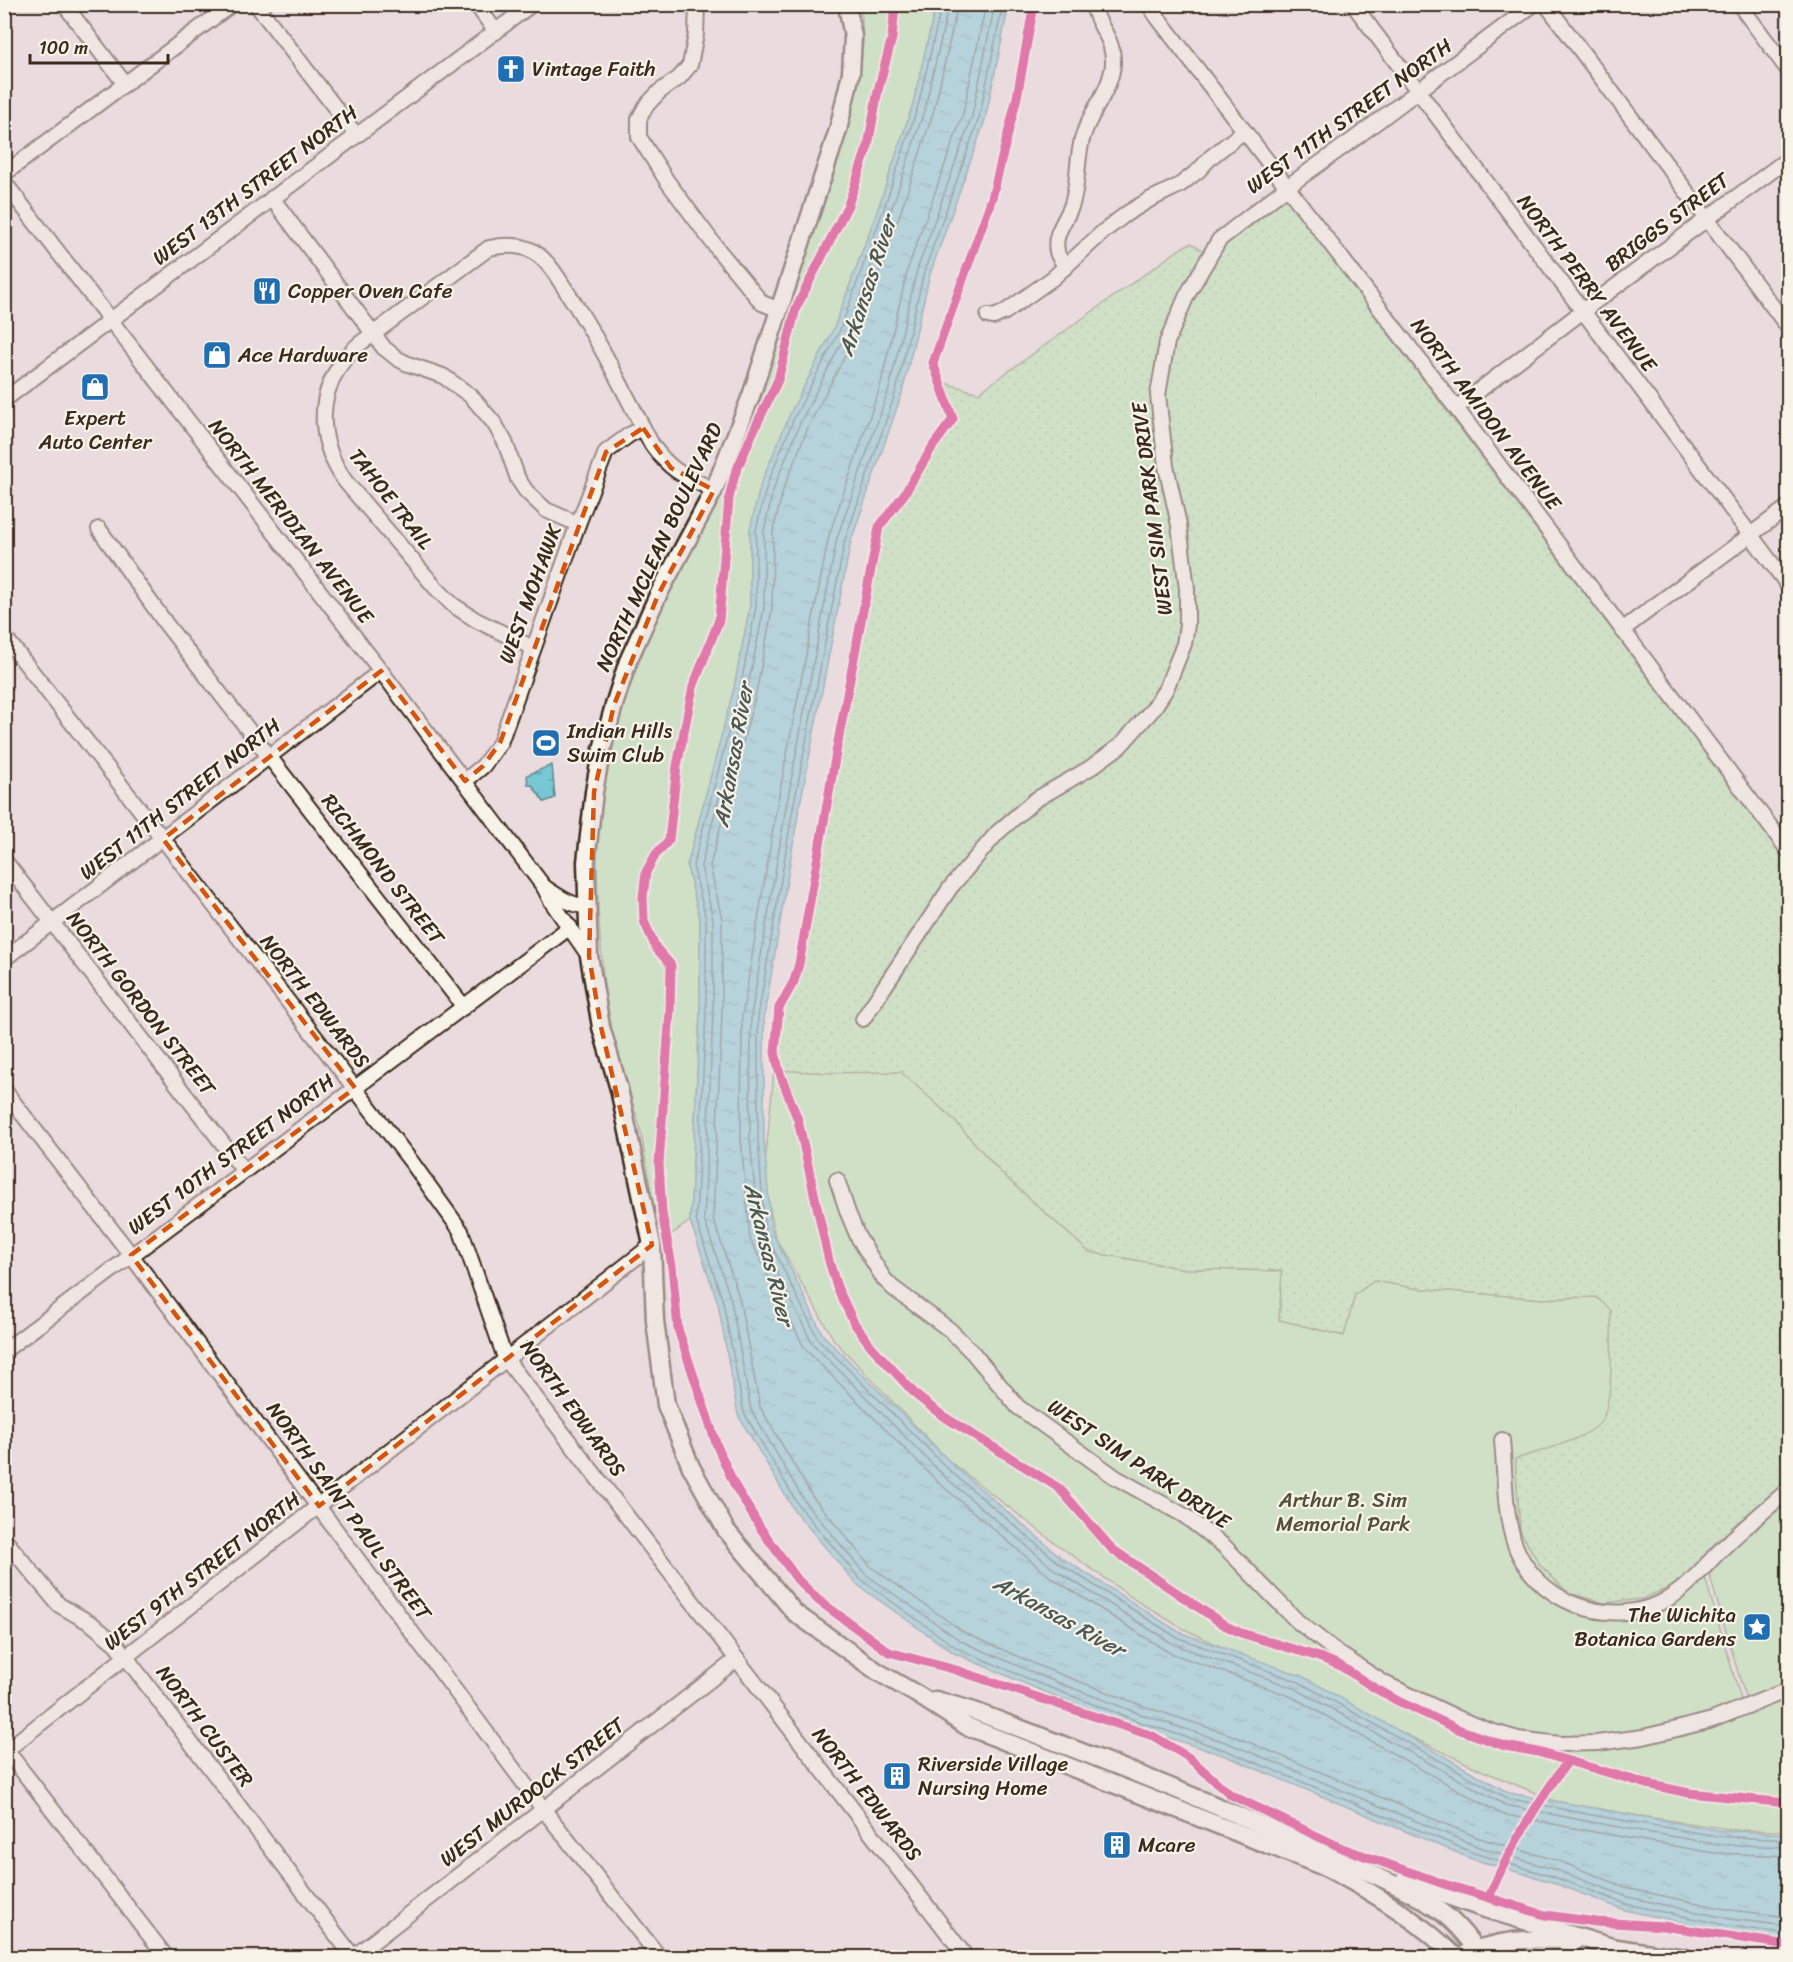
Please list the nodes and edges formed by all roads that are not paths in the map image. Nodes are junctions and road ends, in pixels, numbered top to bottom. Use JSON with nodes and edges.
{"nodes":[{"id":1,"x":64,"y":4,"type":"edge"},
{"id":2,"x":231,"y":4,"type":"edge"},
{"id":3,"x":256,"y":4,"type":"edge"},
{"id":4,"x":476,"y":4,"type":"edge"},
{"id":5,"x":532,"y":4,"type":"edge"},
{"id":6,"x":697,"y":4,"type":"edge"},
{"id":7,"x":847,"y":4,"type":"edge"},
{"id":8,"x":1093,"y":4,"type":"edge"},
{"id":9,"x":1149,"y":4,"type":"edge"},
{"id":10,"x":1353,"y":4,"type":"edge"},
{"id":11,"x":1534,"y":4,"type":"edge"},
{"id":12,"x":1546,"y":4,"type":"edge"},
{"id":13,"x":1739,"y":4,"type":"edge"},
{"id":14,"x":496,"y":32,"type":"junction"},
{"id":15,"x":1788,"y":70,"type":"edge"},
{"id":16,"x":125,"y":84,"type":"junction"},
{"id":17,"x":1418,"y":92,"type":"junction"},
{"id":18,"x":1244,"y":130,"type":"junction"},
{"id":19,"x":356,"y":135,"type":"junction"},
{"id":20,"x":1788,"y":159,"type":"edge"},
{"id":21,"x":4,"y":174,"type":"edge"},
{"id":22,"x":4,"y":182,"type":"edge"},
{"id":23,"x":1287,"y":187,"type":"junction"},
{"id":24,"x":272,"y":198,"type":"junction"},
{"id":25,"x":1708,"y":218,"type":"junction"},
{"id":26,"x":1219,"y":240,"type":"joint"},
{"id":27,"x":1066,"y":267,"type":"junction"},
{"id":28,"x":780,"y":310,"type":"junction"},
{"id":29,"x":1582,"y":312,"type":"junction"},
{"id":30,"x":988,"y":316,"type":"dead end"},
{"id":31,"x":110,"y":321,"type":"junction"},
{"id":32,"x":1788,"y":327,"type":"edge"},
{"id":33,"x":373,"y":333,"type":"junction"},
{"id":34,"x":4,"y":400,"type":"edge"},
{"id":35,"x":1456,"y":408,"type":"junction"},
{"id":36,"x":643,"y":428,"type":"junction"},
{"id":37,"x":714,"y":490,"type":"junction"},
{"id":38,"x":1788,"y":507,"type":"edge"},
{"id":39,"x":578,"y":524,"type":"junction"},
{"id":40,"x":99,"y":530,"type":"dead end"},
{"id":41,"x":1750,"y":535,"type":"junction"},
{"id":42,"x":1788,"y":585,"type":"edge"},
{"id":43,"x":1622,"y":630,"type":"junction"},
{"id":44,"x":4,"y":636,"type":"edge"},
{"id":45,"x":533,"y":648,"type":"junction"},
{"id":46,"x":381,"y":671,"type":"junction"},
{"id":47,"x":269,"y":757,"type":"junction"},
{"id":48,"x":465,"y":781,"type":"junction"},
{"id":49,"x":163,"y":838,"type":"junction"},
{"id":50,"x":1788,"y":850,"type":"edge"},
{"id":51,"x":4,"y":860,"type":"edge"},
{"id":52,"x":544,"y":887,"type":"junction"},
{"id":53,"x":587,"y":906,"type":"junction"},
{"id":54,"x":53,"y":922,"type":"junction"},
{"id":55,"x":570,"y":927,"type":"junction"},
{"id":56,"x":589,"y":956,"type":"junction"},
{"id":57,"x":4,"y":959,"type":"edge"},
{"id":58,"x":464,"y":1007,"type":"junction"},
{"id":59,"x":863,"y":1019,"type":"dead end"},
{"id":60,"x":355,"y":1088,"type":"junction"},
{"id":61,"x":4,"y":1090,"type":"edge"},
{"id":62,"x":244,"y":1171,"type":"junction"},
{"id":63,"x":837,"y":1180,"type":"dead end"},
{"id":64,"x":652,"y":1245,"type":"junction"},
{"id":65,"x":131,"y":1255,"type":"junction"},
{"id":66,"x":4,"y":1351,"type":"edge"},
{"id":67,"x":505,"y":1358,"type":"junction"},
{"id":68,"x":1502,"y":1440,"type":"dead end"},
{"id":69,"x":1788,"y":1490,"type":"edge"},
{"id":70,"x":319,"y":1506,"type":"junction"},
{"id":71,"x":4,"y":1539,"type":"edge"},
{"id":72,"x":126,"y":1657,"type":"junction"},
{"id":73,"x":737,"y":1659,"type":"junction"},
{"id":74,"x":1788,"y":1690,"type":"edge"},
{"id":75,"x":918,"y":1695,"type":"junction"},
{"id":76,"x":6,"y":1752,"type":"edge"},
{"id":77,"x":544,"y":1810,"type":"junction"},
{"id":78,"x":1372,"y":1873,"type":"junction"},
{"id":79,"x":1612,"y":1947,"type":"junction"},
{"id":80,"x":1479,"y":1954,"type":"edge"},
{"id":81,"x":353,"y":1957,"type":"edge"},
{"id":82,"x":167,"y":1958,"type":"edge"},
{"id":83,"x":660,"y":1958,"type":"edge"},
{"id":84,"x":967,"y":1958,"type":"edge"},
{"id":85,"x":1457,"y":1958,"type":"edge"},
{"id":86,"x":1518,"y":1958,"type":"edge"},
{"id":87,"x":1568,"y":1958,"type":"edge"},
{"id":88,"x":1685,"y":1958,"type":"edge"}],
"edges":[{"from":1,"to":16,"type":"street"},
{"from":2,"to":16,"type":"street"},
{"from":3,"to":19,"type":"street"},
{"from":4,"to":14,"type":"street"},
{"from":5,"to":14,"type":"street","name":"WEST 13TH STREET NORTH"},
{"from":6,"to":28,"type":"street"},
{"from":7,"to":28,"type":"main road","name":"NORTH MCLEAN BOULEVARD"},
{"from":8,"to":27,"type":"street"},
{"from":9,"to":18,"type":"street","name":"NORTH AMIDON AVENUE"},
{"from":10,"to":17,"type":"street","name":"NORTH PERRY AVENUE"},
{"from":11,"to":17,"type":"street","name":"WEST 11TH STREET NORTH"},
{"from":12,"to":25,"type":"street"},
{"from":13,"to":15,"type":"street"},
{"from":14,"to":19,"type":"street","name":"WEST 13TH STREET NORTH"},
{"from":16,"to":21,"type":"street"},
{"from":17,"to":23,"type":"street","name":"WEST 11TH STREET NORTH"},
{"from":17,"to":29,"type":"street","name":"NORTH PERRY AVENUE"},
{"from":18,"to":23,"type":"street","name":"NORTH AMIDON AVENUE"},
{"from":18,"to":27,"type":"street"},
{"from":19,"to":24,"type":"street","name":"WEST 13TH STREET NORTH"},
{"from":20,"to":25,"type":"street","name":"BRIGGS STREET"},
{"from":22,"to":31,"type":"street","name":"NORTH MERIDIAN AVENUE"},
{"from":23,"to":26,"type":"street","name":"WEST 11TH STREET NORTH"},
{"from":23,"to":35,"type":"street","name":"NORTH AMIDON AVENUE"},
{"from":24,"to":31,"type":"street","name":"WEST 13TH STREET NORTH"},
{"from":24,"to":33,"type":"street"},
{"from":25,"to":29,"type":"street","name":"BRIGGS STREET"},
{"from":25,"to":32,"type":"street"},
{"from":26,"to":59,"type":"street","name":"WEST SIM PARK DRIVE"},
{"from":27,"to":30,"type":"street"},
{"from":28,"to":37,"type":"main road","name":"NORTH MCLEAN BOULEVARD"},
{"from":29,"to":35,"type":"street","name":"BRIGGS STREET"},
{"from":29,"to":41,"type":"street","name":"NORTH PERRY AVENUE"},
{"from":31,"to":34,"type":"street","name":"WEST 13TH STREET NORTH"},
{"from":31,"to":46,"type":"street","name":"NORTH MERIDIAN AVENUE"},
{"from":33,"to":36,"type":"street","name":"TAHOE TRAIL"},
{"from":33,"to":39,"type":"street"},
{"from":33,"to":45,"type":"street","name":"TAHOE TRAIL"},
{"from":35,"to":43,"type":"street","name":"NORTH AMIDON AVENUE"},
{"from":36,"to":37,"type":"street","name":"TAHOE TRAIL"},
{"from":36,"to":39,"type":"street","name":"WEST MOHAWK"},
{"from":37,"to":53,"type":"main road","name":"NORTH MCLEAN BOULEVARD"},
{"from":38,"to":41,"type":"street"},
{"from":39,"to":45,"type":"street","name":"WEST MOHAWK"},
{"from":40,"to":47,"type":"street","name":"RICHMOND STREET"},
{"from":41,"to":42,"type":"street","name":"NORTH PERRY AVENUE"},
{"from":41,"to":43,"type":"street"},
{"from":43,"to":50,"type":"street","name":"NORTH AMIDON AVENUE"},
{"from":44,"to":49,"type":"street","name":"NORTH EDWARDS"},
{"from":45,"to":48,"type":"street","name":"WEST MOHAWK"},
{"from":46,"to":47,"type":"street","name":"WEST 11TH STREET NORTH"},
{"from":46,"to":48,"type":"street","name":"NORTH MERIDIAN AVENUE"},
{"from":47,"to":49,"type":"street","name":"WEST 11TH STREET NORTH"},
{"from":47,"to":58,"type":"street","name":"RICHMOND STREET"},
{"from":48,"to":52,"type":"street","name":"NORTH MERIDIAN AVENUE"},
{"from":49,"to":54,"type":"street","name":"WEST 11TH STREET NORTH"},
{"from":49,"to":60,"type":"street","name":"NORTH EDWARDS"},
{"from":51,"to":54,"type":"street","name":"NORTH GORDON STREET"},
{"from":52,"to":53,"type":"street","name":"NORTH MERIDIAN AVENUE"},
{"from":52,"to":55,"type":"street","name":"NORTH MERIDIAN AVENUE"},
{"from":53,"to":56,"type":"main road","name":"NORTH MCLEAN BOULEVARD"},
{"from":54,"to":57,"type":"street","name":"WEST 11TH STREET NORTH"},
{"from":54,"to":62,"type":"street","name":"NORTH GORDON STREET"},
{"from":55,"to":56,"type":"street","name":"NORTH MERIDIAN AVENUE"},
{"from":55,"to":58,"type":"street","name":"WEST 10TH STREET NORTH"},
{"from":56,"to":64,"type":"main road","name":"NORTH MCLEAN BOULEVARD"},
{"from":58,"to":60,"type":"street","name":"WEST 10TH STREET NORTH"},
{"from":60,"to":62,"type":"street","name":"WEST 10TH STREET NORTH"},
{"from":60,"to":67,"type":"street","name":"NORTH EDWARDS"},
{"from":61,"to":65,"type":"street","name":"NORTH SAINT PAUL STREET"},
{"from":62,"to":65,"type":"street","name":"WEST 10TH STREET NORTH"},
{"from":63,"to":74,"type":"street","name":"WEST SIM PARK DRIVE"},
{"from":64,"to":67,"type":"street","name":"WEST 9TH STREET NORTH"},
{"from":64,"to":75,"type":"main road","name":"NORTH MCLEAN BOULEVARD"},
{"from":65,"to":66,"type":"street","name":"WEST 10TH STREET NORTH"},
{"from":65,"to":70,"type":"street","name":"NORTH SAINT PAUL STREET"},
{"from":67,"to":70,"type":"street","name":"WEST 9TH STREET NORTH"},
{"from":67,"to":73,"type":"street","name":"NORTH EDWARDS"},
{"from":68,"to":69,"type":"street"},
{"from":70,"to":72,"type":"street","name":"WEST 9TH STREET NORTH"},
{"from":70,"to":77,"type":"street","name":"NORTH SAINT PAUL STREET"},
{"from":71,"to":72,"type":"street","name":"NORTH CUSTER"},
{"from":72,"to":76,"type":"street","name":"WEST 9TH STREET NORTH"},
{"from":72,"to":81,"type":"street","name":"NORTH CUSTER"},
{"from":73,"to":77,"type":"street","name":"WEST MURDOCK STREET"},
{"from":73,"to":84,"type":"street","name":"NORTH EDWARDS"},
{"from":75,"to":78,"type":"main road","name":"NORTH MCLEAN BOULEVARD"},
{"from":75,"to":85,"type":"main road","name":"NORTH MCLEAN BOULEVARD"},
{"from":76,"to":82,"type":"street"},
{"from":77,"to":81,"type":"street","name":"WEST MURDOCK STREET"},
{"from":77,"to":83,"type":"street","name":"NORTH SAINT PAUL STREET"},
{"from":78,"to":79,"type":"main road"},
{"from":78,"to":80,"type":"main road","name":"NORTH MCLEAN BOULEVARD"},
{"from":79,"to":80,"type":"main road"},
{"from":79,"to":88,"type":"main road"},
{"from":80,"to":85,"type":"main road"},
{"from":86,"to":87,"type":"main road"}]}
